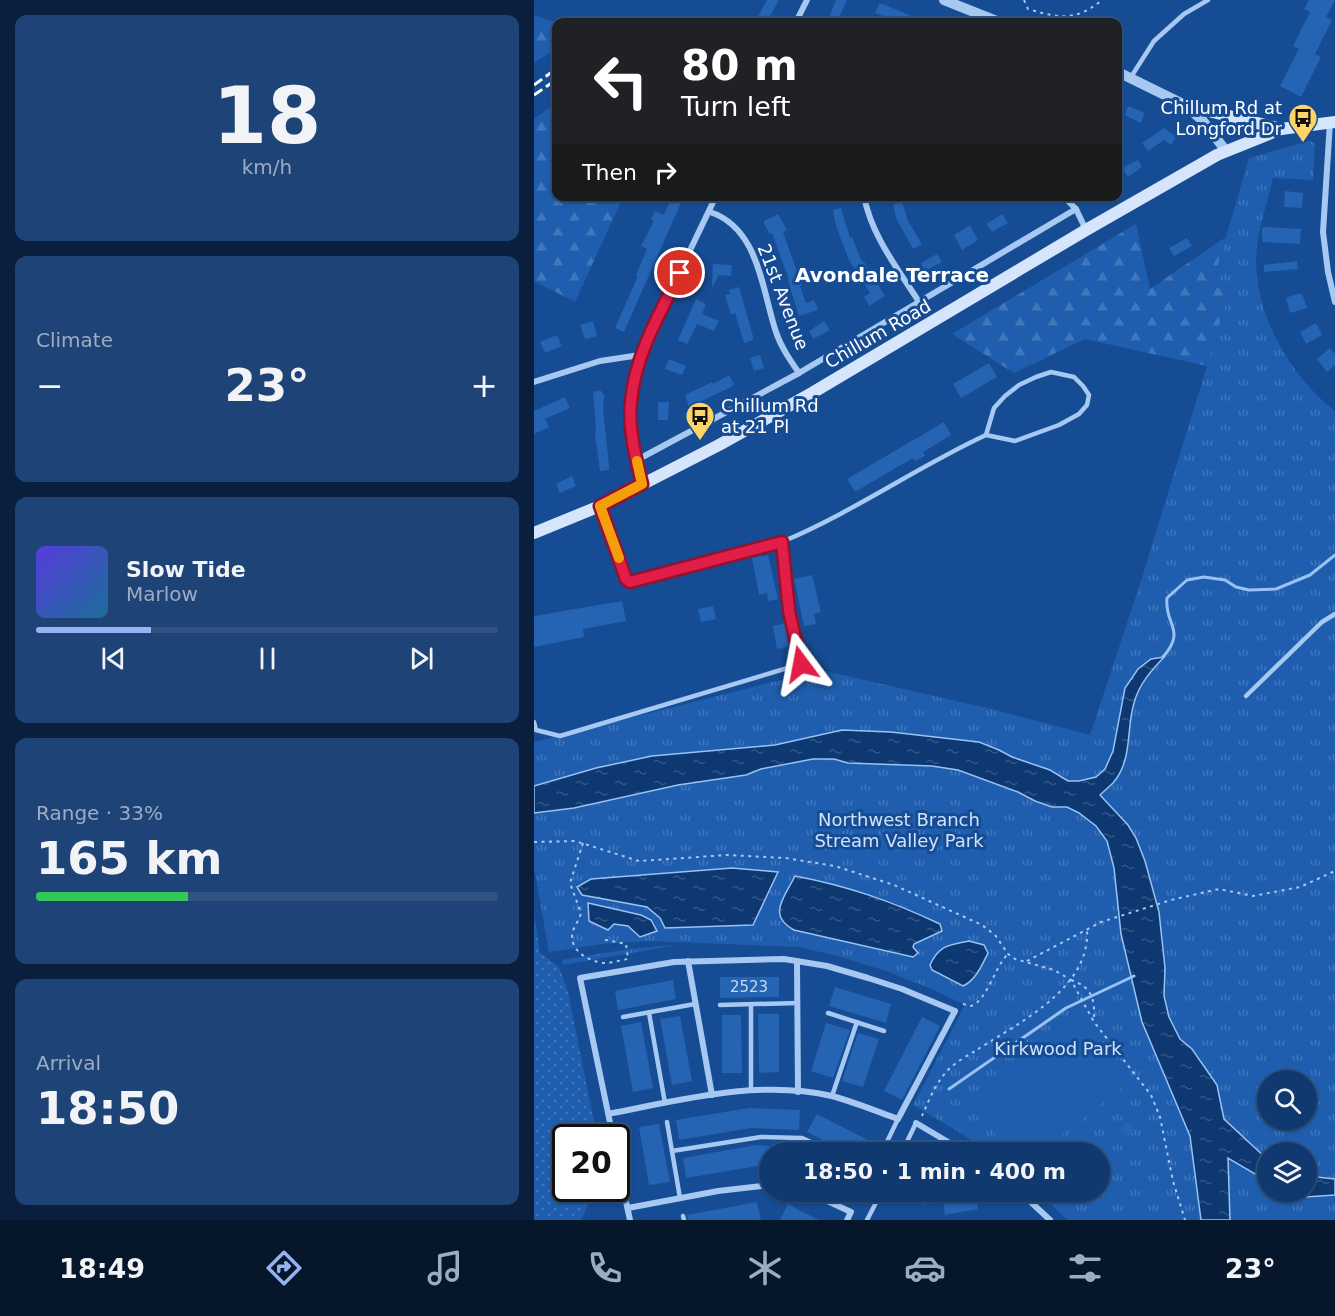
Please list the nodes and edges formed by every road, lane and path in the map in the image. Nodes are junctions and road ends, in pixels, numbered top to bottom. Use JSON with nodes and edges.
{"nodes":[{"id":1,"x":807,"y":0,"type":"edge"},
{"id":2,"x":944,"y":0,"type":"edge"},
{"id":3,"x":1024,"y":0,"type":"edge"},
{"id":4,"x":1102,"y":0,"type":"edge"},
{"id":5,"x":1208,"y":0,"type":"edge"},
{"id":6,"x":798,"y":18,"type":"edge"},
{"id":7,"x":989,"y":18,"type":"edge"},
{"id":8,"x":1122,"y":74,"type":"edge"},
{"id":9,"x":1131,"y":77,"type":"junction"},
{"id":10,"x":1185,"y":105,"type":"junction"},
{"id":11,"x":1333,"y":122,"type":"edge"},
{"id":12,"x":1281,"y":129,"type":"junction"},
{"id":13,"x":1226,"y":151,"type":"junction"},
{"id":14,"x":714,"y":201,"type":"edge"},
{"id":15,"x":865,"y":201,"type":"edge"},
{"id":16,"x":1068,"y":201,"type":"edge"},
{"id":17,"x":1076,"y":209,"type":"junction"},
{"id":18,"x":710,"y":212,"type":"junction"},
{"id":19,"x":1086,"y":230,"type":"junction"},
{"id":20,"x":1332,"y":272,"type":"edge"},
{"id":21,"x":919,"y":302,"type":"junction"},
{"id":22,"x":1335,"y":302,"type":"edge"},
{"id":23,"x":640,"y":355,"type":"junction"},
{"id":24,"x":799,"y":373,"type":"junction"},
{"id":25,"x":534,"y":382,"type":"edge"},
{"id":26,"x":986,"y":435,"type":"junction"},
{"id":27,"x":637,"y":459,"type":"junction"},
{"id":28,"x":642,"y":484,"type":"junction"},
{"id":29,"x":600,"y":506,"type":"junction"},
{"id":30,"x":534,"y":533,"type":"edge"},
{"id":31,"x":782,"y":542,"type":"junction"},
{"id":32,"x":1335,"y":614,"type":"edge"},
{"id":33,"x":1246,"y":696,"type":"dead end"},
{"id":34,"x":534,"y":722,"type":"edge"},
{"id":35,"x":534,"y":842,"type":"edge"},
{"id":36,"x":583,"y":843,"type":"junction"},
{"id":37,"x":1335,"y":871,"type":"edge"},
{"id":38,"x":1087,"y":929,"type":"junction"},
{"id":39,"x":601,"y":939,"type":"dead end"},
{"id":40,"x":1008,"y":954,"type":"junction"},
{"id":41,"x":797,"y":960,"type":"junction"},
{"id":42,"x":688,"y":961,"type":"junction"},
{"id":43,"x":1027,"y":961,"type":"junction"},
{"id":44,"x":1071,"y":980,"type":"junction"},
{"id":45,"x":798,"y":1003,"type":"junction"},
{"id":46,"x":695,"y":1004,"type":"junction"},
{"id":47,"x":963,"y":1004,"type":"dead end"},
{"id":48,"x":720,"y":1005,"type":"dead end"},
{"id":49,"x":751,"y":1005,"type":"junction"},
{"id":50,"x":649,"y":1013,"type":"junction"},
{"id":51,"x":828,"y":1013,"type":"dead end"},
{"id":52,"x":622,"y":1017,"type":"dead end"},
{"id":53,"x":856,"y":1022,"type":"junction"},
{"id":54,"x":1094,"y":1022,"type":"junction"},
{"id":55,"x":884,"y":1031,"type":"dead end"},
{"id":56,"x":751,"y":1089,"type":"junction"},
{"id":57,"x":798,"y":1092,"type":"junction"},
{"id":58,"x":711,"y":1095,"type":"junction"},
{"id":59,"x":832,"y":1096,"type":"junction"},
{"id":60,"x":665,"y":1103,"type":"junction"},
{"id":61,"x":608,"y":1113,"type":"junction"},
{"id":62,"x":898,"y":1119,"type":"junction"},
{"id":63,"x":667,"y":1122,"type":"dead end"},
{"id":64,"x":610,"y":1124,"type":"edge"},
{"id":65,"x":916,"y":1124,"type":"junction"},
{"id":66,"x":810,"y":1142,"type":"edge"},
{"id":67,"x":887,"y":1142,"type":"edge"},
{"id":68,"x":907,"y":1142,"type":"edge"},
{"id":69,"x":948,"y":1142,"type":"edge"},
{"id":70,"x":672,"y":1151,"type":"junction"},
{"id":71,"x":759,"y":1186,"type":"edge"},
{"id":72,"x":680,"y":1198,"type":"junction"},
{"id":73,"x":627,"y":1202,"type":"edge"},
{"id":74,"x":830,"y":1202,"type":"edge"},
{"id":75,"x":876,"y":1202,"type":"edge"},
{"id":76,"x":1031,"y":1202,"type":"edge"},
{"id":77,"x":628,"y":1208,"type":"junction"},
{"id":78,"x":630,"y":1220,"type":"edge"},
{"id":79,"x":847,"y":1220,"type":"edge"},
{"id":80,"x":867,"y":1220,"type":"edge"},
{"id":81,"x":1050,"y":1220,"type":"edge"},
{"id":82,"x":1185,"y":1220,"type":"edge"}],
"edges":[{"from":1,"to":6,"type":"street"},
{"from":2,"to":7,"type":"street"},
{"from":3,"to":4,"type":"path"},
{"from":5,"to":9,"type":"lane"},
{"from":8,"to":9,"type":"street"},
{"from":9,"to":10,"type":"street"},
{"from":10,"to":12,"type":"main road"},
{"from":10,"to":13,"type":"street"},
{"from":11,"to":12,"type":"main road","name":"Chillum Road"},
{"from":11,"to":20,"type":"street"},
{"from":12,"to":13,"type":"main road","name":"Chillum Road"},
{"from":13,"to":19,"type":"main road","name":"Chillum Road"},
{"from":14,"to":18,"type":"street"},
{"from":15,"to":21,"type":"street"},
{"from":16,"to":17,"type":"street"},
{"from":17,"to":19,"type":"street"},
{"from":17,"to":21,"type":"street","name":"Chillum Road"},
{"from":18,"to":23,"type":"street"},
{"from":18,"to":24,"type":"street","name":"21st Avenue"},
{"from":19,"to":28,"type":"main road","name":"Chillum Road"},
{"from":20,"to":22,"type":"street"},
{"from":21,"to":24,"type":"street","name":"Chillum Road"},
{"from":23,"to":25,"type":"street"},
{"from":23,"to":27,"type":"street"},
{"from":24,"to":27,"type":"street","name":"Chillum Road"},
{"from":26,"to":26,"type":"lane"},
{"from":26,"to":31,"type":"lane"},
{"from":27,"to":28,"type":"street"},
{"from":28,"to":29,"type":"main road","name":"Chillum Road"},
{"from":29,"to":30,"type":"main road","name":"Chillum Road"},
{"from":29,"to":31,"type":"lane"},
{"from":31,"to":34,"type":"lane"},
{"from":32,"to":33,"type":"lane"},
{"from":35,"to":36,"type":"path"},
{"from":36,"to":39,"type":"path"},
{"from":36,"to":40,"type":"path"},
{"from":37,"to":38,"type":"path"},
{"from":38,"to":43,"type":"path"},
{"from":38,"to":44,"type":"path"},
{"from":40,"to":43,"type":"path"},
{"from":40,"to":47,"type":"path"},
{"from":41,"to":42,"type":"street"},
{"from":41,"to":45,"type":"street"},
{"from":41,"to":62,"type":"street"},
{"from":42,"to":46,"type":"street"},
{"from":42,"to":61,"type":"street"},
{"from":43,"to":44,"type":"path"},
{"from":44,"to":54,"type":"path"},
{"from":44,"to":54,"type":"path"},
{"from":44,"to":65,"type":"path"},
{"from":45,"to":49,"type":"lane"},
{"from":45,"to":57,"type":"street"},
{"from":46,"to":50,"type":"lane"},
{"from":46,"to":58,"type":"street"},
{"from":48,"to":49,"type":"lane"},
{"from":49,"to":56,"type":"lane"},
{"from":50,"to":52,"type":"lane"},
{"from":50,"to":60,"type":"lane"},
{"from":51,"to":53,"type":"lane"},
{"from":53,"to":55,"type":"lane"},
{"from":53,"to":59,"type":"lane"},
{"from":54,"to":82,"type":"path"},
{"from":56,"to":57,"type":"street"},
{"from":56,"to":58,"type":"street"},
{"from":57,"to":59,"type":"street"},
{"from":58,"to":60,"type":"street"},
{"from":59,"to":62,"type":"street"},
{"from":60,"to":61,"type":"street"},
{"from":61,"to":64,"type":"street"},
{"from":62,"to":67,"type":"lane"},
{"from":63,"to":70,"type":"lane"},
{"from":65,"to":68,"type":"lane"},
{"from":65,"to":69,"type":"street"},
{"from":66,"to":70,"type":"lane"},
{"from":70,"to":72,"type":"lane"},
{"from":71,"to":72,"type":"street"},
{"from":72,"to":77,"type":"street"},
{"from":73,"to":77,"type":"street"},
{"from":74,"to":79,"type":"street"},
{"from":75,"to":80,"type":"lane"},
{"from":76,"to":81,"type":"street"},
{"from":77,"to":78,"type":"street"}]}
